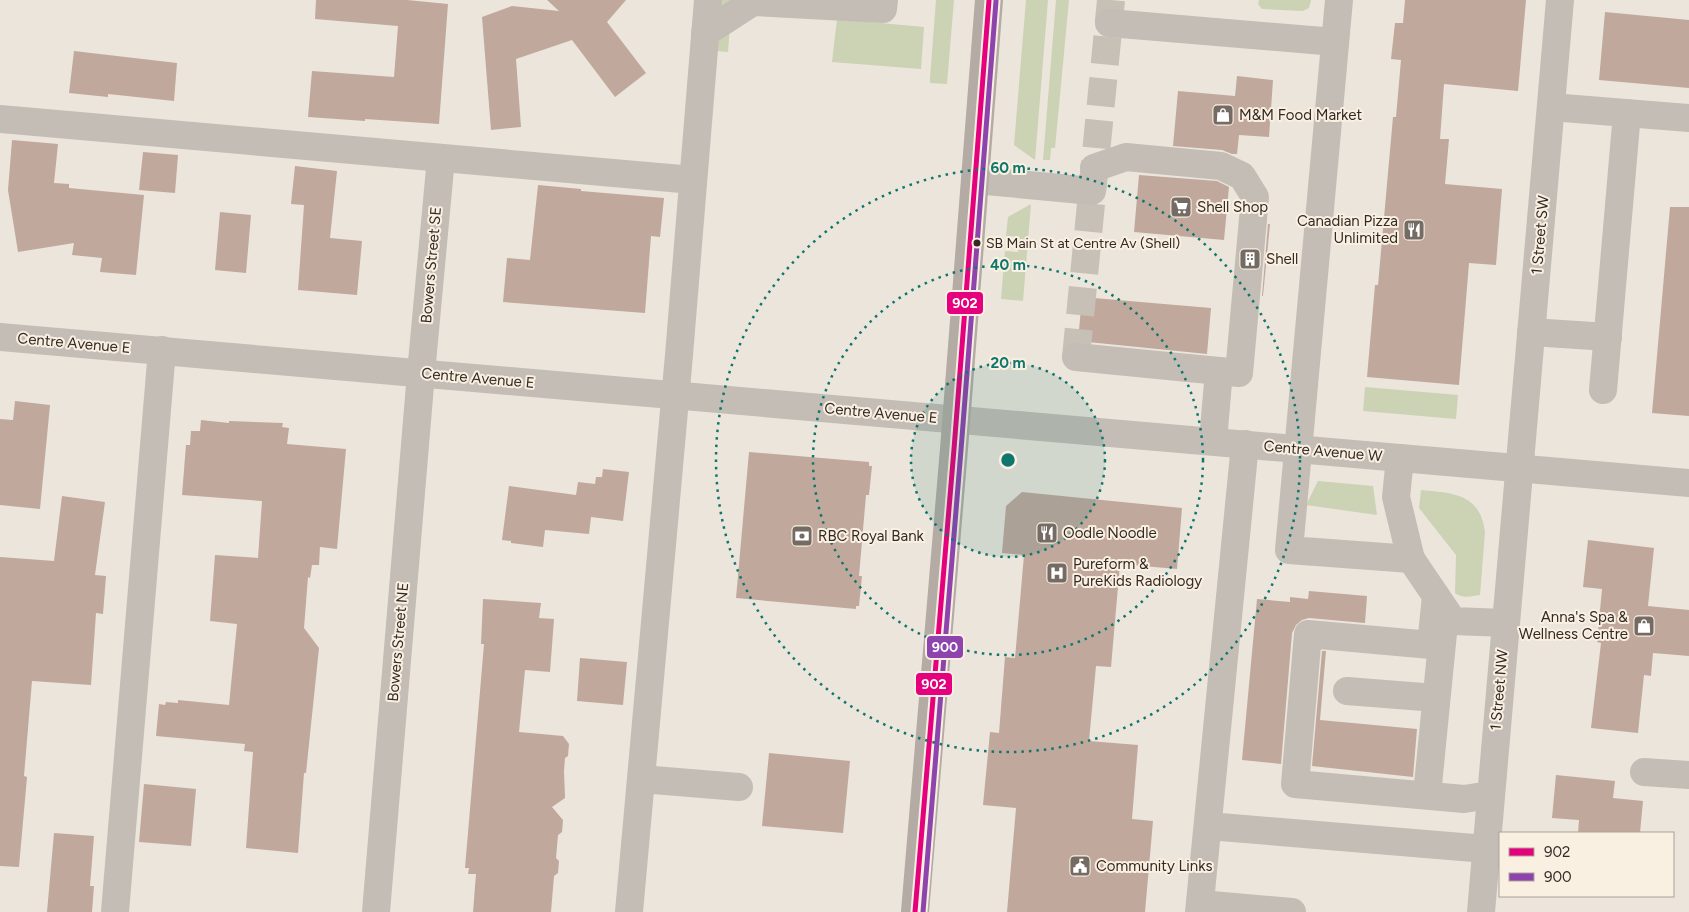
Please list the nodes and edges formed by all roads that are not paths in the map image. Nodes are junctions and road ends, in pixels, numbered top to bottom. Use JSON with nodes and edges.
{"nodes":[{"id":1,"x":708,"y":0,"type":"edge"},
{"id":2,"x":884,"y":0,"type":"edge"},
{"id":3,"x":989,"y":0,"type":"edge"},
{"id":4,"x":1339,"y":0,"type":"edge"},
{"id":5,"x":1560,"y":0,"type":"edge"},
{"id":6,"x":1108,"y":23,"type":"dead end"},
{"id":7,"x":705,"y":32,"type":"junction"},
{"id":8,"x":1335,"y":42,"type":"junction"},
{"id":9,"x":1551,"y":106,"type":"junction"},
{"id":10,"x":1627,"y":113,"type":"junction"},
{"id":11,"x":1689,"y":118,"type":"edge"},
{"id":12,"x":0,"y":119,"type":"edge"},
{"id":13,"x":440,"y":158,"type":"junction"},
{"id":14,"x":693,"y":180,"type":"junction"},
{"id":15,"x":975,"y":180,"type":"junction"},
{"id":16,"x":1531,"y":332,"type":"junction"},
{"id":17,"x":0,"y":337,"type":"edge"},
{"id":18,"x":1608,"y":337,"type":"junction"},
{"id":19,"x":162,"y":350,"type":"junction"},
{"id":20,"x":1076,"y":357,"type":"dead end"},
{"id":21,"x":1219,"y":371,"type":"junction"},
{"id":22,"x":421,"y":373,"type":"junction"},
{"id":23,"x":1603,"y":390,"type":"dead end"},
{"id":24,"x":675,"y":395,"type":"junction"},
{"id":25,"x":956,"y":420,"type":"junction"},
{"id":26,"x":1213,"y":441,"type":"junction"},
{"id":27,"x":1244,"y":444,"type":"junction"},
{"id":28,"x":1297,"y":449,"type":"junction"},
{"id":29,"x":1400,"y":458,"type":"junction"},
{"id":30,"x":1520,"y":469,"type":"junction"},
{"id":31,"x":1689,"y":483,"type":"edge"},
{"id":32,"x":1412,"y":559,"type":"junction"},
{"id":33,"x":1440,"y":603,"type":"junction"},
{"id":34,"x":1505,"y":623,"type":"junction"},
{"id":35,"x":1347,"y":691,"type":"dead end"},
{"id":36,"x":1436,"y":698,"type":"junction"},
{"id":37,"x":1644,"y":772,"type":"dead end"},
{"id":38,"x":1689,"y":775,"type":"edge"},
{"id":39,"x":640,"y":779,"type":"junction"},
{"id":40,"x":739,"y":787,"type":"dead end"},
{"id":41,"x":1427,"y":795,"type":"junction"},
{"id":42,"x":1490,"y":795,"type":"junction"},
{"id":43,"x":1208,"y":826,"type":"junction"},
{"id":44,"x":1486,"y":850,"type":"junction"},
{"id":45,"x":1200,"y":908,"type":"edge"},
{"id":46,"x":116,"y":912,"type":"edge"},
{"id":47,"x":376,"y":912,"type":"edge"},
{"id":48,"x":628,"y":912,"type":"edge"},
{"id":49,"x":915,"y":912,"type":"edge"},
{"id":50,"x":1292,"y":912,"type":"edge"},
{"id":51,"x":1481,"y":912,"type":"edge"}],
"edges":[{"from":1,"to":7,"type":"street"},
{"from":2,"to":7,"type":"street"},
{"from":3,"to":15,"type":"main road"},
{"from":4,"to":8,"type":"street"},
{"from":5,"to":9,"type":"street","name":"1 Street SW"},
{"from":6,"to":8,"type":"street"},
{"from":7,"to":14,"type":"street"},
{"from":8,"to":28,"type":"street"},
{"from":9,"to":10,"type":"street"},
{"from":9,"to":16,"type":"street","name":"1 Street SW"},
{"from":10,"to":11,"type":"street"},
{"from":10,"to":18,"type":"street"},
{"from":12,"to":13,"type":"street"},
{"from":13,"to":14,"type":"street"},
{"from":13,"to":22,"type":"street","name":"Bowers Street SE"},
{"from":14,"to":24,"type":"street"},
{"from":15,"to":21,"type":"street"},
{"from":15,"to":25,"type":"main road"},
{"from":16,"to":18,"type":"street"},
{"from":16,"to":30,"type":"street","name":"1 Street SW"},
{"from":17,"to":19,"type":"street","name":"Centre Avenue E"},
{"from":18,"to":23,"type":"street"},
{"from":19,"to":22,"type":"street","name":"Centre Avenue E"},
{"from":19,"to":46,"type":"street"},
{"from":20,"to":21,"type":"street"},
{"from":21,"to":26,"type":"street"},
{"from":22,"to":24,"type":"street","name":"Centre Avenue E"},
{"from":22,"to":47,"type":"street","name":"Bowers Street NE"},
{"from":24,"to":25,"type":"street","name":"Centre Avenue E"},
{"from":24,"to":39,"type":"street"},
{"from":25,"to":26,"type":"street","name":"Centre Avenue W"},
{"from":25,"to":49,"type":"main road"},
{"from":26,"to":27,"type":"street","name":"Centre Avenue W"},
{"from":27,"to":28,"type":"street","name":"Centre Avenue W"},
{"from":27,"to":43,"type":"street"},
{"from":28,"to":29,"type":"street","name":"Centre Avenue W"},
{"from":28,"to":32,"type":"street"},
{"from":29,"to":30,"type":"street","name":"Centre Avenue W"},
{"from":29,"to":32,"type":"street"},
{"from":30,"to":31,"type":"street","name":"Centre Avenue W"},
{"from":30,"to":34,"type":"street","name":"1 Street NW"},
{"from":32,"to":33,"type":"street"},
{"from":33,"to":34,"type":"street"},
{"from":33,"to":36,"type":"street"},
{"from":33,"to":41,"type":"street"},
{"from":34,"to":42,"type":"street","name":"1 Street NW"},
{"from":35,"to":36,"type":"street"},
{"from":36,"to":41,"type":"street"},
{"from":37,"to":38,"type":"street"},
{"from":39,"to":40,"type":"street"},
{"from":39,"to":48,"type":"street"},
{"from":41,"to":42,"type":"street"},
{"from":42,"to":44,"type":"street","name":"1 Street NW"},
{"from":43,"to":44,"type":"street"},
{"from":43,"to":45,"type":"street"},
{"from":44,"to":51,"type":"street","name":"1 Street NW"},
{"from":45,"to":50,"type":"street"}]}
